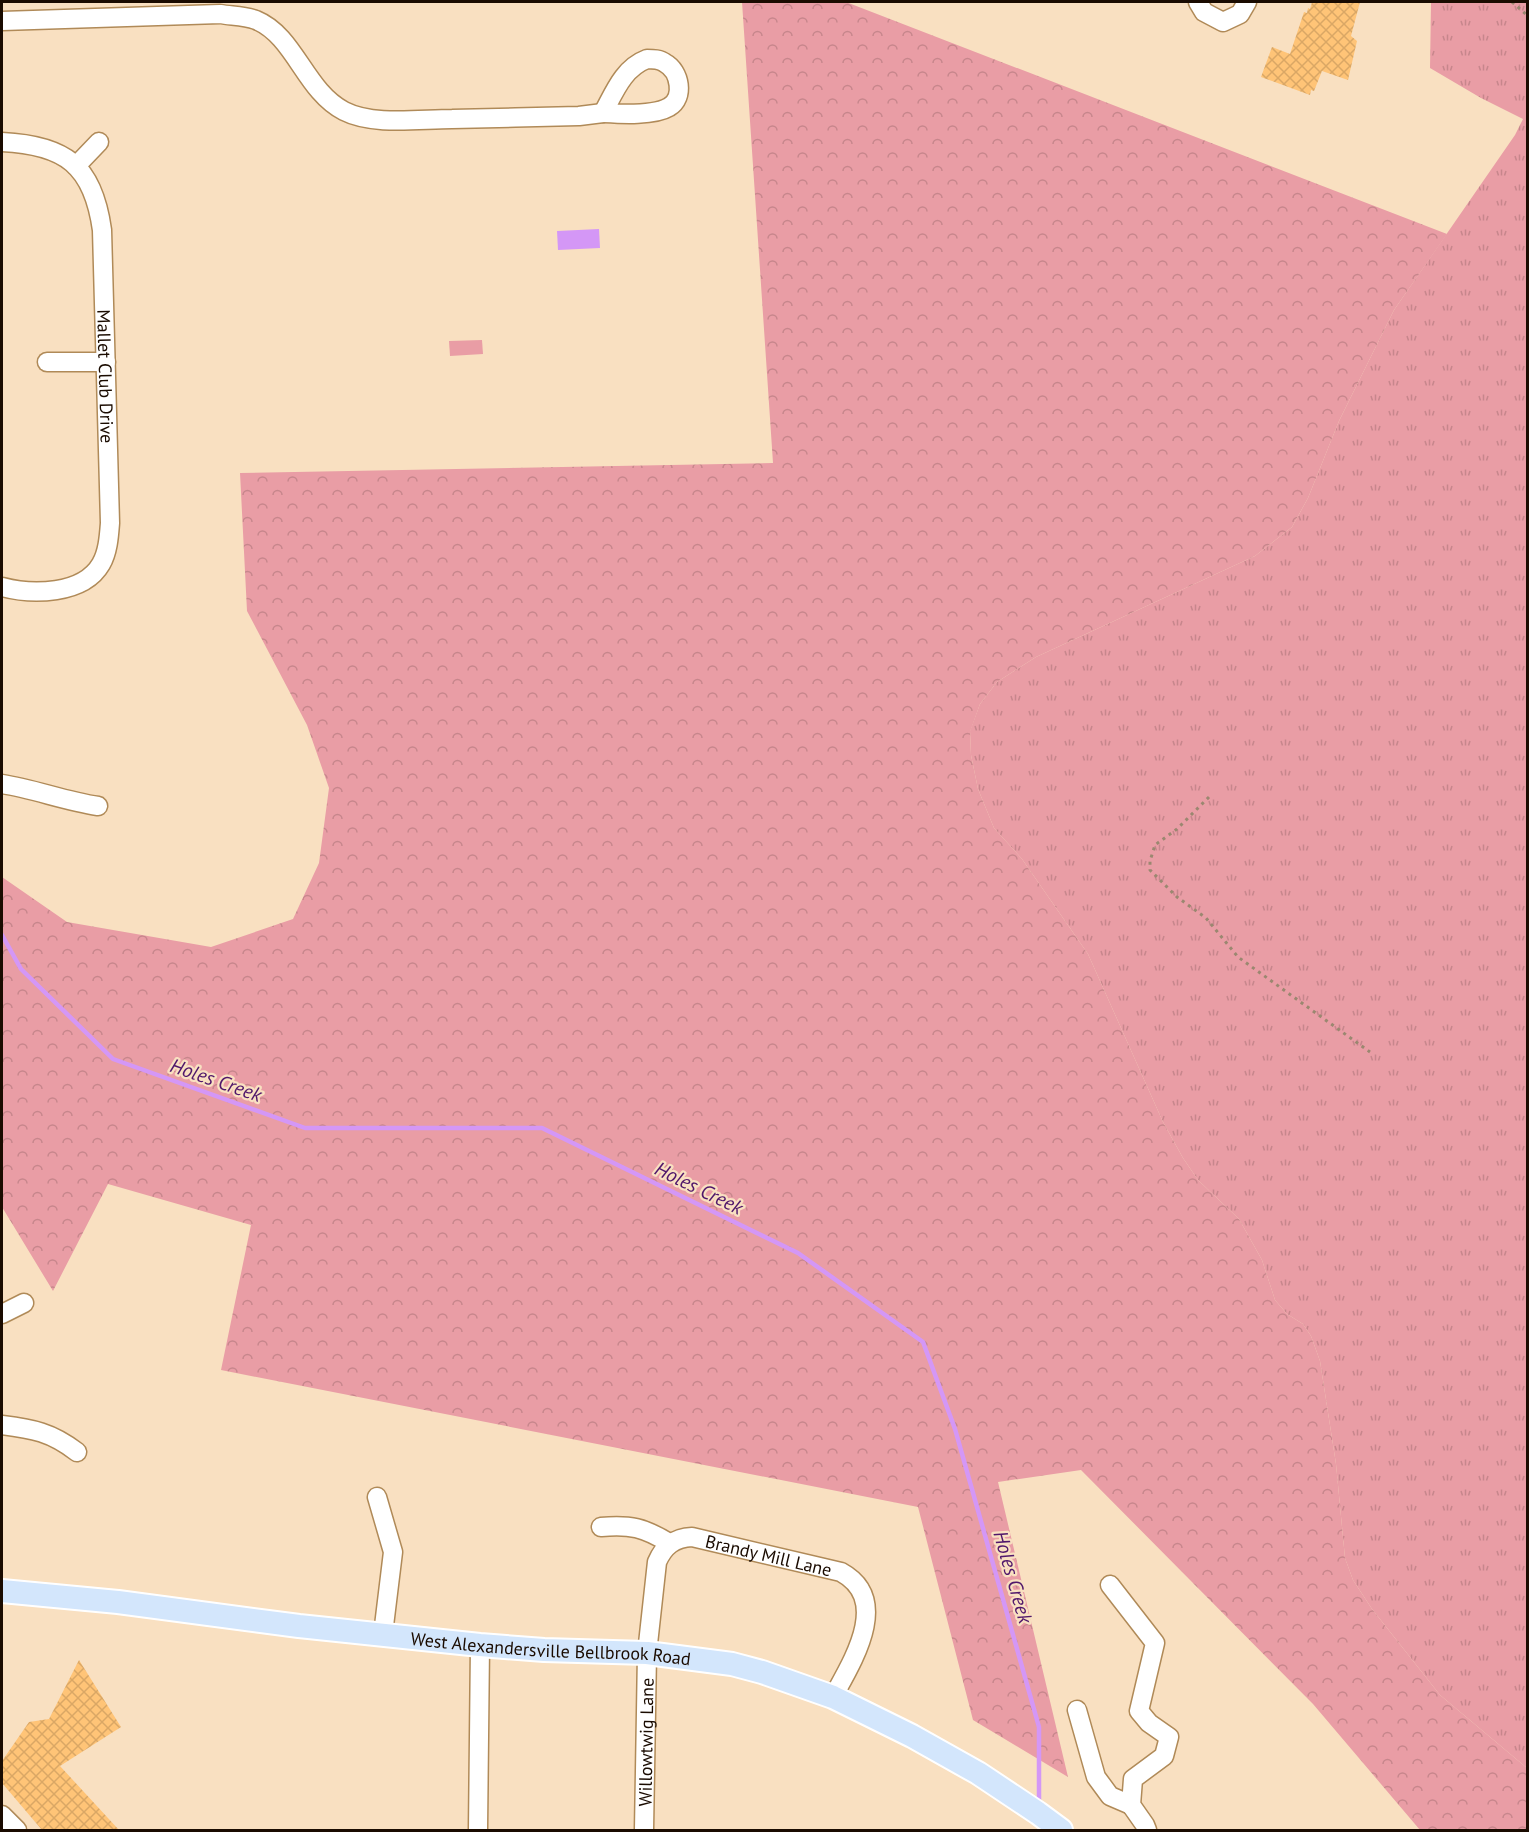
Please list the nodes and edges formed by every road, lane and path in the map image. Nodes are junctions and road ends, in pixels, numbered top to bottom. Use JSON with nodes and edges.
{"nodes":[{"id":1,"x":1198,"y":2,"type":"edge"},
{"id":2,"x":1247,"y":2,"type":"edge"},
{"id":3,"x":1512,"y":2,"type":"edge"},
{"id":4,"x":1527,"y":16,"type":"edge"},
{"id":5,"x":2,"y":21,"type":"edge"},
{"id":6,"x":603,"y":114,"type":"dead end"},
{"id":7,"x":2,"y":142,"type":"edge"},
{"id":8,"x":99,"y":142,"type":"dead end"},
{"id":9,"x":76,"y":165,"type":"junction"},
{"id":10,"x":47,"y":362,"type":"dead end"},
{"id":11,"x":106,"y":362,"type":"junction"},
{"id":12,"x":2,"y":587,"type":"edge"},
{"id":13,"x":2,"y":784,"type":"edge"},
{"id":14,"x":1209,"y":797,"type":"dead end"},
{"id":15,"x":98,"y":806,"type":"dead end"},
{"id":16,"x":1370,"y":1052,"type":"dead end"},
{"id":17,"x":24,"y":1303,"type":"dead end"},
{"id":18,"x":2,"y":1314,"type":"edge"},
{"id":19,"x":2,"y":1425,"type":"edge"},
{"id":20,"x":77,"y":1452,"type":"dead end"},
{"id":21,"x":376,"y":1497,"type":"dead end"},
{"id":22,"x":601,"y":1527,"type":"dead end"},
{"id":23,"x":669,"y":1543,"type":"junction"},
{"id":24,"x":1110,"y":1585,"type":"dead end"},
{"id":25,"x":2,"y":1591,"type":"edge"},
{"id":26,"x":383,"y":1634,"type":"junction"},
{"id":27,"x":480,"y":1645,"type":"junction"},
{"id":28,"x":647,"y":1653,"type":"junction"},
{"id":29,"x":834,"y":1697,"type":"junction"},
{"id":30,"x":1077,"y":1710,"type":"dead end"},
{"id":31,"x":1131,"y":1805,"type":"junction"},
{"id":32,"x":2,"y":1815,"type":"edge"},
{"id":33,"x":17,"y":1830,"type":"edge"},
{"id":34,"x":478,"y":1830,"type":"edge"},
{"id":35,"x":644,"y":1830,"type":"edge"},
{"id":36,"x":1060,"y":1830,"type":"edge"},
{"id":37,"x":1147,"y":1830,"type":"edge"}],
"edges":[{"from":1,"to":2,"type":"street"},
{"from":3,"to":4,"type":"path"},
{"from":5,"to":6,"type":"street"},
{"from":7,"to":9,"type":"street","name":"Mallet Club Drive"},
{"from":8,"to":9,"type":"street"},
{"from":9,"to":11,"type":"street","name":"Mallet Club Drive"},
{"from":10,"to":11,"type":"street"},
{"from":11,"to":12,"type":"street","name":"Mallet Club Drive"},
{"from":13,"to":15,"type":"street"},
{"from":14,"to":16,"type":"path"},
{"from":17,"to":18,"type":"street"},
{"from":19,"to":20,"type":"street"},
{"from":21,"to":26,"type":"street"},
{"from":22,"to":23,"type":"street"},
{"from":23,"to":28,"type":"street"},
{"from":23,"to":29,"type":"street","name":"Brandy Mill Lane"},
{"from":24,"to":31,"type":"street"},
{"from":25,"to":26,"type":"main road","name":"West Alexandersville Bellbrook Road"},
{"from":26,"to":27,"type":"main road","name":"West Alexandersville Bellbrook Road"},
{"from":27,"to":28,"type":"main road","name":"West Alexandersville Bellbrook Road"},
{"from":27,"to":34,"type":"street"},
{"from":28,"to":29,"type":"main road","name":"West Alexandersville Bellbrook Road"},
{"from":28,"to":35,"type":"street","name":"Willowtwig Lane"},
{"from":29,"to":36,"type":"main road","name":"West Alexandersville Bellbrook Road"},
{"from":30,"to":31,"type":"street"},
{"from":31,"to":37,"type":"street"},
{"from":32,"to":33,"type":"street"}]}
